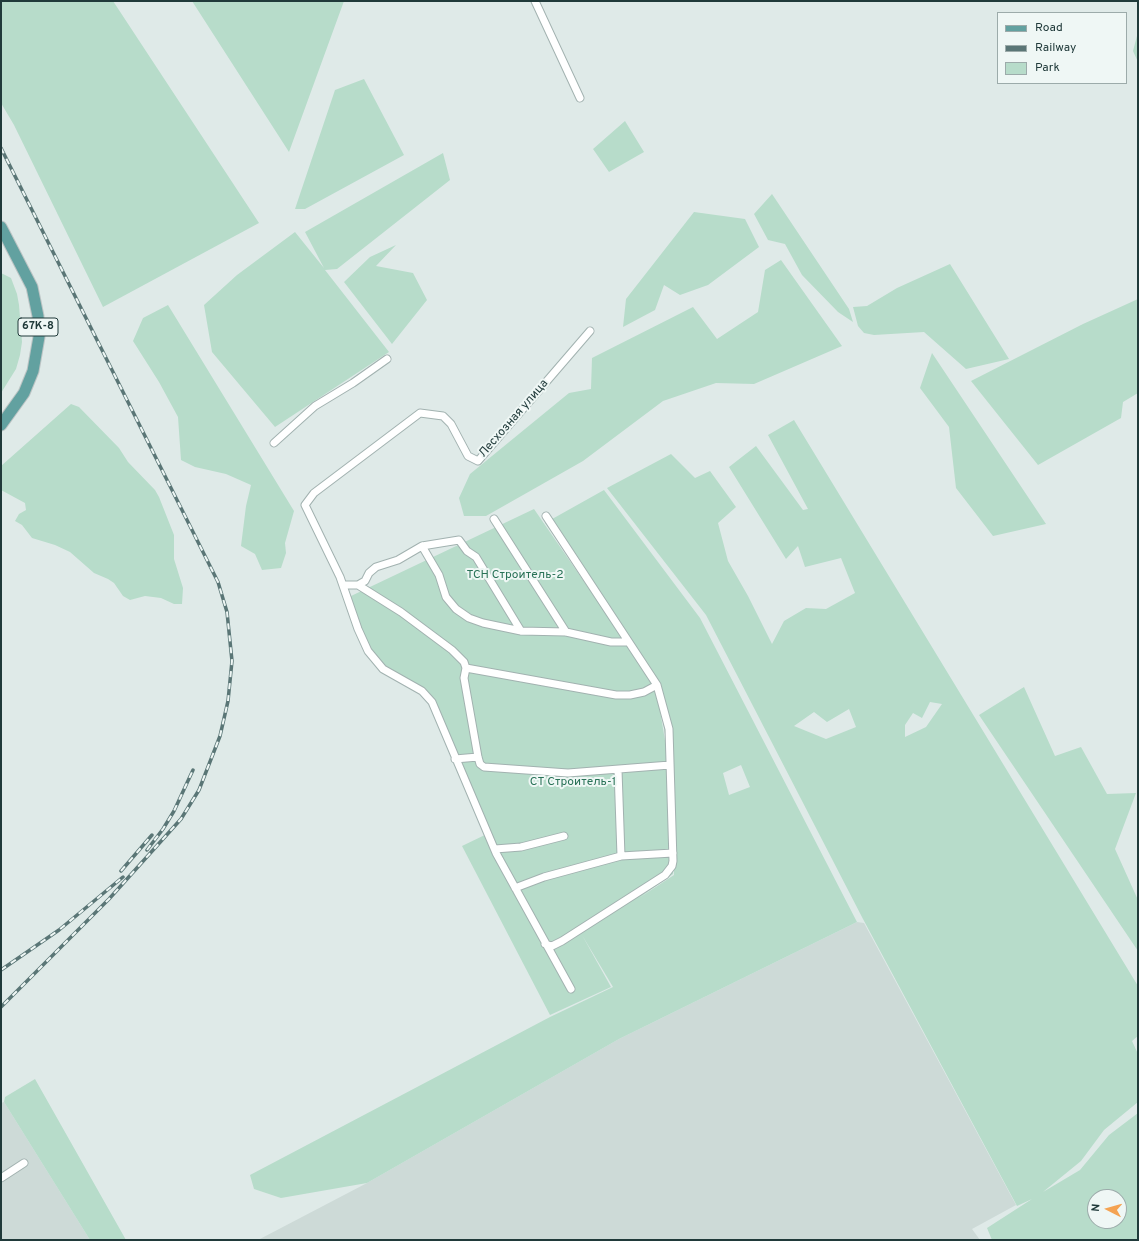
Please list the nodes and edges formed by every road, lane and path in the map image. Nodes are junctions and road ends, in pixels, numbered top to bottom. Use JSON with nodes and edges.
{"nodes":[{"id":1,"x":535,"y":1,"type":"edge"},
{"id":2,"x":580,"y":98,"type":"dead end"},
{"id":3,"x":1,"y":227,"type":"edge"},
{"id":4,"x":1,"y":240,"type":"edge"},
{"id":5,"x":590,"y":331,"type":"dead end"},
{"id":6,"x":387,"y":359,"type":"dead end"},
{"id":7,"x":1,"y":415,"type":"edge"},
{"id":8,"x":1,"y":426,"type":"edge"},
{"id":9,"x":274,"y":443,"type":"dead end"},
{"id":10,"x":546,"y":516,"type":"dead end"},
{"id":11,"x":494,"y":519,"type":"dead end"},
{"id":12,"x":422,"y":546,"type":"junction"},
{"id":13,"x":343,"y":585,"type":"junction"},
{"id":14,"x":358,"y":585,"type":"junction"},
{"id":15,"x":521,"y":631,"type":"junction"},
{"id":16,"x":566,"y":632,"type":"junction"},
{"id":17,"x":627,"y":642,"type":"junction"},
{"id":18,"x":466,"y":668,"type":"junction"},
{"id":19,"x":657,"y":685,"type":"junction"},
{"id":20,"x":478,"y":757,"type":"junction"},
{"id":21,"x":454,"y":759,"type":"junction"},
{"id":22,"x":670,"y":765,"type":"junction"},
{"id":23,"x":618,"y":770,"type":"junction"},
{"id":24,"x":564,"y":836,"type":"dead end"},
{"id":25,"x":495,"y":849,"type":"junction"},
{"id":26,"x":673,"y":853,"type":"junction"},
{"id":27,"x":621,"y":856,"type":"junction"},
{"id":28,"x":515,"y":888,"type":"junction"},
{"id":29,"x":545,"y":944,"type":"junction"},
{"id":30,"x":571,"y":989,"type":"dead end"},
{"id":31,"x":24,"y":1163,"type":"dead end"},
{"id":32,"x":1,"y":1178,"type":"edge"}],
"edges":[{"from":1,"to":2,"type":"street"},
{"from":3,"to":8,"type":"main road","number":"67К-8"},
{"from":4,"to":7,"type":"main road","number":"67К-8"},
{"from":5,"to":13,"type":"street","name":"Лесхозная улица"},
{"from":6,"to":9,"type":"street"},
{"from":10,"to":17,"type":"street"},
{"from":11,"to":16,"type":"street"},
{"from":12,"to":14,"type":"street"},
{"from":12,"to":15,"type":"street"},
{"from":12,"to":15,"type":"street"},
{"from":13,"to":14,"type":"street"},
{"from":13,"to":21,"type":"street"},
{"from":14,"to":18,"type":"street"},
{"from":15,"to":16,"type":"street"},
{"from":16,"to":17,"type":"street"},
{"from":17,"to":19,"type":"street"},
{"from":18,"to":19,"type":"street"},
{"from":18,"to":20,"type":"street"},
{"from":19,"to":22,"type":"street"},
{"from":20,"to":21,"type":"street"},
{"from":20,"to":23,"type":"street"},
{"from":21,"to":25,"type":"street"},
{"from":22,"to":23,"type":"street"},
{"from":22,"to":26,"type":"street"},
{"from":23,"to":27,"type":"street"},
{"from":24,"to":25,"type":"street"},
{"from":25,"to":28,"type":"street"},
{"from":26,"to":27,"type":"street"},
{"from":26,"to":29,"type":"street"},
{"from":27,"to":28,"type":"street"},
{"from":28,"to":29,"type":"street"},
{"from":29,"to":30,"type":"street"},
{"from":31,"to":32,"type":"street"}]}
